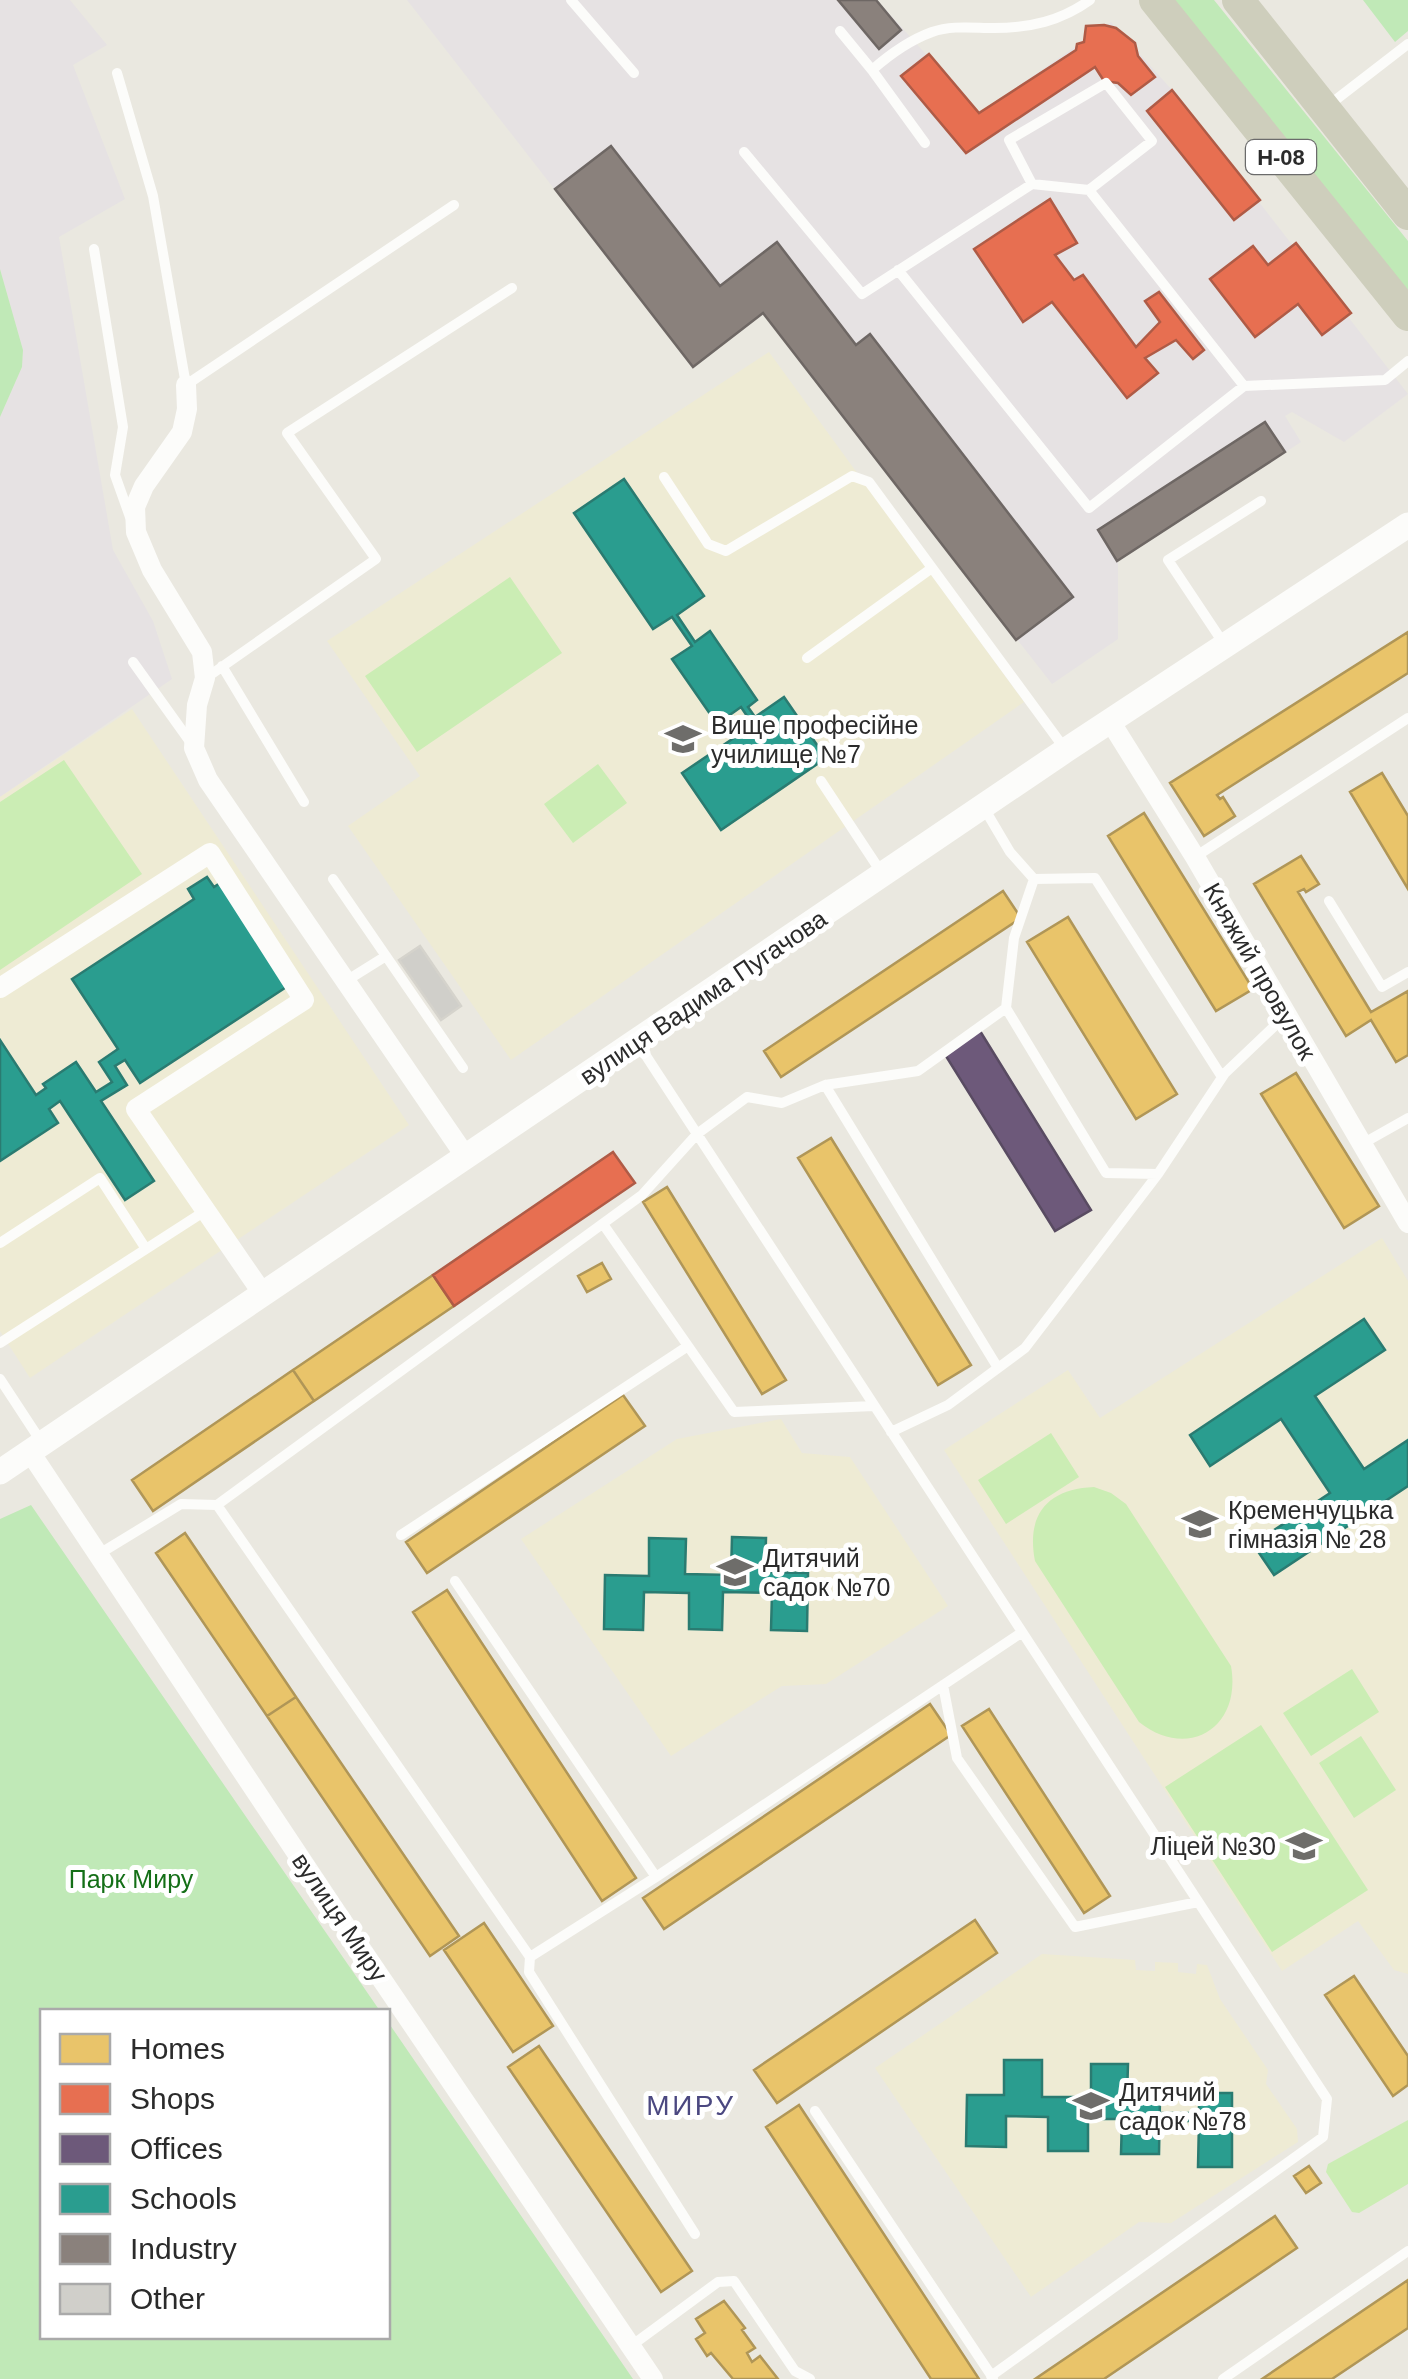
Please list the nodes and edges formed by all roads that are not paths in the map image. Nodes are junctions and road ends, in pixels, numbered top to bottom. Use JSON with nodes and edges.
{"nodes":[{"id":1,"x":571,"y":0,"type":"edge"},
{"id":2,"x":1090,"y":0,"type":"edge"},
{"id":3,"x":1155,"y":0,"type":"edge"},
{"id":4,"x":1238,"y":0,"type":"edge"},
{"id":5,"x":840,"y":31,"type":"dead end"},
{"id":6,"x":1408,"y":44,"type":"edge"},
{"id":7,"x":872,"y":70,"type":"junction"},
{"id":8,"x":117,"y":73,"type":"dead end"},
{"id":9,"x":634,"y":73,"type":"dead end"},
{"id":10,"x":1324,"y":109,"type":"junction"},
{"id":11,"x":924,"y":144,"type":"dead end"},
{"id":12,"x":744,"y":152,"type":"dead end"},
{"id":13,"x":1032,"y":184,"type":"junction"},
{"id":14,"x":1089,"y":190,"type":"junction"},
{"id":15,"x":1397,"y":190,"type":"edge"},
{"id":16,"x":454,"y":205,"type":"dead end"},
{"id":17,"x":1408,"y":214,"type":"edge"},
{"id":18,"x":94,"y":249,"type":"dead end"},
{"id":19,"x":898,"y":270,"type":"junction"},
{"id":20,"x":512,"y":288,"type":"dead end"},
{"id":21,"x":1408,"y":315,"type":"edge"},
{"id":22,"x":1408,"y":361,"type":"edge"},
{"id":23,"x":186,"y":385,"type":"junction"},
{"id":24,"x":1244,"y":386,"type":"junction"},
{"id":25,"x":664,"y":477,"type":"dead end"},
{"id":26,"x":1260,"y":501,"type":"dead end"},
{"id":27,"x":1408,"y":525,"type":"edge"},
{"id":28,"x":136,"y":532,"type":"junction"},
{"id":29,"x":932,"y":568,"type":"junction"},
{"id":30,"x":1225,"y":645,"type":"junction"},
{"id":31,"x":807,"y":658,"type":"dead end"},
{"id":32,"x":134,"y":662,"type":"dead end"},
{"id":33,"x":214,"y":672,"type":"junction"},
{"id":34,"x":1408,"y":718,"type":"edge"},
{"id":35,"x":1110,"y":721,"type":"junction"},
{"id":36,"x":194,"y":748,"type":"junction"},
{"id":37,"x":1066,"y":750,"type":"junction"},
{"id":38,"x":821,"y":782,"type":"dead end"},
{"id":39,"x":304,"y":802,"type":"dead end"},
{"id":40,"x":983,"y":807,"type":"junction"},
{"id":41,"x":1195,"y":857,"type":"junction"},
{"id":42,"x":883,"y":875,"type":"junction"},
{"id":43,"x":333,"y":878,"type":"dead end"},
{"id":44,"x":1034,"y":879,"type":"junction"},
{"id":45,"x":1330,"y":901,"type":"dead end"},
{"id":46,"x":386,"y":956,"type":"junction"},
{"id":47,"x":1408,"y":972,"type":"edge"},
{"id":48,"x":345,"y":981,"type":"junction"},
{"id":49,"x":0,"y":988,"type":"edge"},
{"id":50,"x":1006,"y":1008,"type":"junction"},
{"id":51,"x":1286,"y":1016,"type":"junction"},
{"id":52,"x":637,"y":1042,"type":"junction"},
{"id":53,"x":463,"y":1068,"type":"dead end"},
{"id":54,"x":1222,"y":1077,"type":"junction"},
{"id":55,"x":825,"y":1085,"type":"junction"},
{"id":56,"x":1408,"y":1118,"type":"edge"},
{"id":57,"x":697,"y":1134,"type":"junction"},
{"id":58,"x":1361,"y":1145,"type":"junction"},
{"id":59,"x":466,"y":1158,"type":"junction"},
{"id":60,"x":1158,"y":1174,"type":"junction"},
{"id":61,"x":206,"y":1210,"type":"junction"},
{"id":62,"x":1408,"y":1223,"type":"edge"},
{"id":63,"x":603,"y":1224,"type":"junction"},
{"id":64,"x":0,"y":1243,"type":"edge"},
{"id":65,"x":146,"y":1249,"type":"junction"},
{"id":66,"x":263,"y":1294,"type":"junction"},
{"id":67,"x":0,"y":1343,"type":"edge"},
{"id":68,"x":688,"y":1346,"type":"junction"},
{"id":69,"x":998,"y":1368,"type":"junction"},
{"id":70,"x":0,"y":1378,"type":"edge"},
{"id":71,"x":874,"y":1406,"type":"junction"},
{"id":72,"x":891,"y":1432,"type":"junction"},
{"id":73,"x":36,"y":1448,"type":"junction"},
{"id":74,"x":0,"y":1472,"type":"edge"},
{"id":75,"x":217,"y":1506,"type":"junction"},
{"id":76,"x":400,"y":1535,"type":"dead end"},
{"id":77,"x":98,"y":1555,"type":"junction"},
{"id":78,"x":456,"y":1581,"type":"dead end"},
{"id":79,"x":1022,"y":1633,"type":"junction"},
{"id":80,"x":943,"y":1686,"type":"junction"},
{"id":81,"x":656,"y":1877,"type":"junction"},
{"id":82,"x":1198,"y":1902,"type":"junction"},
{"id":83,"x":530,"y":1957,"type":"junction"},
{"id":84,"x":815,"y":2111,"type":"dead end"},
{"id":85,"x":695,"y":2234,"type":"dead end"},
{"id":86,"x":1408,"y":2251,"type":"edge"},
{"id":87,"x":631,"y":2346,"type":"junction"},
{"id":88,"x":993,"y":2377,"type":"edge"},
{"id":89,"x":652,"y":2379,"type":"edge"},
{"id":90,"x":810,"y":2379,"type":"edge"},
{"id":91,"x":1223,"y":2379,"type":"edge"}],
"edges":[{"from":1,"to":9,"type":"lane"},
{"from":2,"to":7,"type":"lane"},
{"from":3,"to":21,"type":"main road","number":"Н-08"},
{"from":4,"to":10,"type":"main road","number":"Н-08"},
{"from":5,"to":7,"type":"lane"},
{"from":6,"to":10,"type":"lane"},
{"from":7,"to":11,"type":"lane"},
{"from":8,"to":23,"type":"lane"},
{"from":10,"to":15,"type":"main road","number":"Н-08"},
{"from":12,"to":19,"type":"lane"},
{"from":13,"to":14,"type":"lane"},
{"from":13,"to":14,"type":"lane"},
{"from":13,"to":19,"type":"lane"},
{"from":14,"to":24,"type":"lane"},
{"from":15,"to":17,"type":"main road","number":"Н-08"},
{"from":16,"to":23,"type":"lane"},
{"from":18,"to":28,"type":"lane"},
{"from":19,"to":24,"type":"lane"},
{"from":20,"to":33,"type":"lane"},
{"from":22,"to":24,"type":"lane"},
{"from":23,"to":28,"type":"street"},
{"from":25,"to":29,"type":"lane"},
{"from":26,"to":30,"type":"lane"},
{"from":27,"to":30,"type":"street","name":"вулиця Вадима Пугачова"},
{"from":28,"to":33,"type":"street"},
{"from":29,"to":31,"type":"lane"},
{"from":29,"to":37,"type":"lane"},
{"from":30,"to":35,"type":"street","name":"вулиця Вадима Пугачова"},
{"from":32,"to":36,"type":"lane"},
{"from":33,"to":36,"type":"street"},
{"from":33,"to":39,"type":"lane"},
{"from":34,"to":41,"type":"lane"},
{"from":35,"to":37,"type":"street","name":"вулиця Вадима Пугачова"},
{"from":35,"to":41,"type":"street","name":"Княжий провулок"},
{"from":36,"to":48,"type":"street"},
{"from":37,"to":40,"type":"street","name":"вулиця Вадима Пугачова"},
{"from":38,"to":42,"type":"lane"},
{"from":40,"to":42,"type":"street","name":"вулиця Вадима Пугачова"},
{"from":40,"to":44,"type":"lane"},
{"from":41,"to":51,"type":"street","name":"Княжий провулок"},
{"from":42,"to":52,"type":"street","name":"вулиця Вадима Пугачова"},
{"from":43,"to":46,"type":"lane"},
{"from":44,"to":50,"type":"lane"},
{"from":44,"to":54,"type":"lane"},
{"from":45,"to":47,"type":"lane"},
{"from":46,"to":48,"type":"lane"},
{"from":46,"to":53,"type":"lane"},
{"from":48,"to":59,"type":"street"},
{"from":49,"to":61,"type":"street"},
{"from":50,"to":55,"type":"lane"},
{"from":50,"to":60,"type":"lane"},
{"from":51,"to":54,"type":"lane"},
{"from":51,"to":58,"type":"street","name":"Княжий провулок"},
{"from":52,"to":57,"type":"lane"},
{"from":52,"to":59,"type":"street","name":"вулиця Вадима Пугачова"},
{"from":54,"to":60,"type":"lane"},
{"from":55,"to":57,"type":"lane"},
{"from":55,"to":69,"type":"lane"},
{"from":56,"to":58,"type":"lane"},
{"from":57,"to":63,"type":"lane"},
{"from":57,"to":71,"type":"lane"},
{"from":58,"to":62,"type":"street","name":"Княжий провулок"},
{"from":59,"to":66,"type":"street","name":"вулиця Вадима Пугачова"},
{"from":60,"to":69,"type":"lane"},
{"from":61,"to":65,"type":"lane"},
{"from":61,"to":66,"type":"street"},
{"from":63,"to":68,"type":"lane"},
{"from":63,"to":75,"type":"lane"},
{"from":64,"to":65,"type":"lane"},
{"from":65,"to":67,"type":"lane"},
{"from":66,"to":73,"type":"street","name":"вулиця Вадима Пугачова"},
{"from":68,"to":71,"type":"lane"},
{"from":68,"to":76,"type":"lane"},
{"from":69,"to":72,"type":"lane"},
{"from":70,"to":73,"type":"lane"},
{"from":71,"to":72,"type":"lane"},
{"from":72,"to":79,"type":"lane"},
{"from":73,"to":74,"type":"street","name":"вулиця Вадима Пугачова"},
{"from":73,"to":77,"type":"street","name":"вулиця Миру"},
{"from":75,"to":77,"type":"lane"},
{"from":75,"to":83,"type":"lane"},
{"from":77,"to":87,"type":"street","name":"вулиця Миру"},
{"from":78,"to":81,"type":"lane"},
{"from":79,"to":80,"type":"lane"},
{"from":79,"to":82,"type":"lane"},
{"from":80,"to":81,"type":"lane"},
{"from":80,"to":82,"type":"lane"},
{"from":81,"to":83,"type":"lane"},
{"from":82,"to":88,"type":"lane"},
{"from":83,"to":85,"type":"lane"},
{"from":84,"to":88,"type":"lane"},
{"from":86,"to":91,"type":"lane"},
{"from":87,"to":89,"type":"street","name":"вулиця Миру"},
{"from":87,"to":90,"type":"lane"}]}
